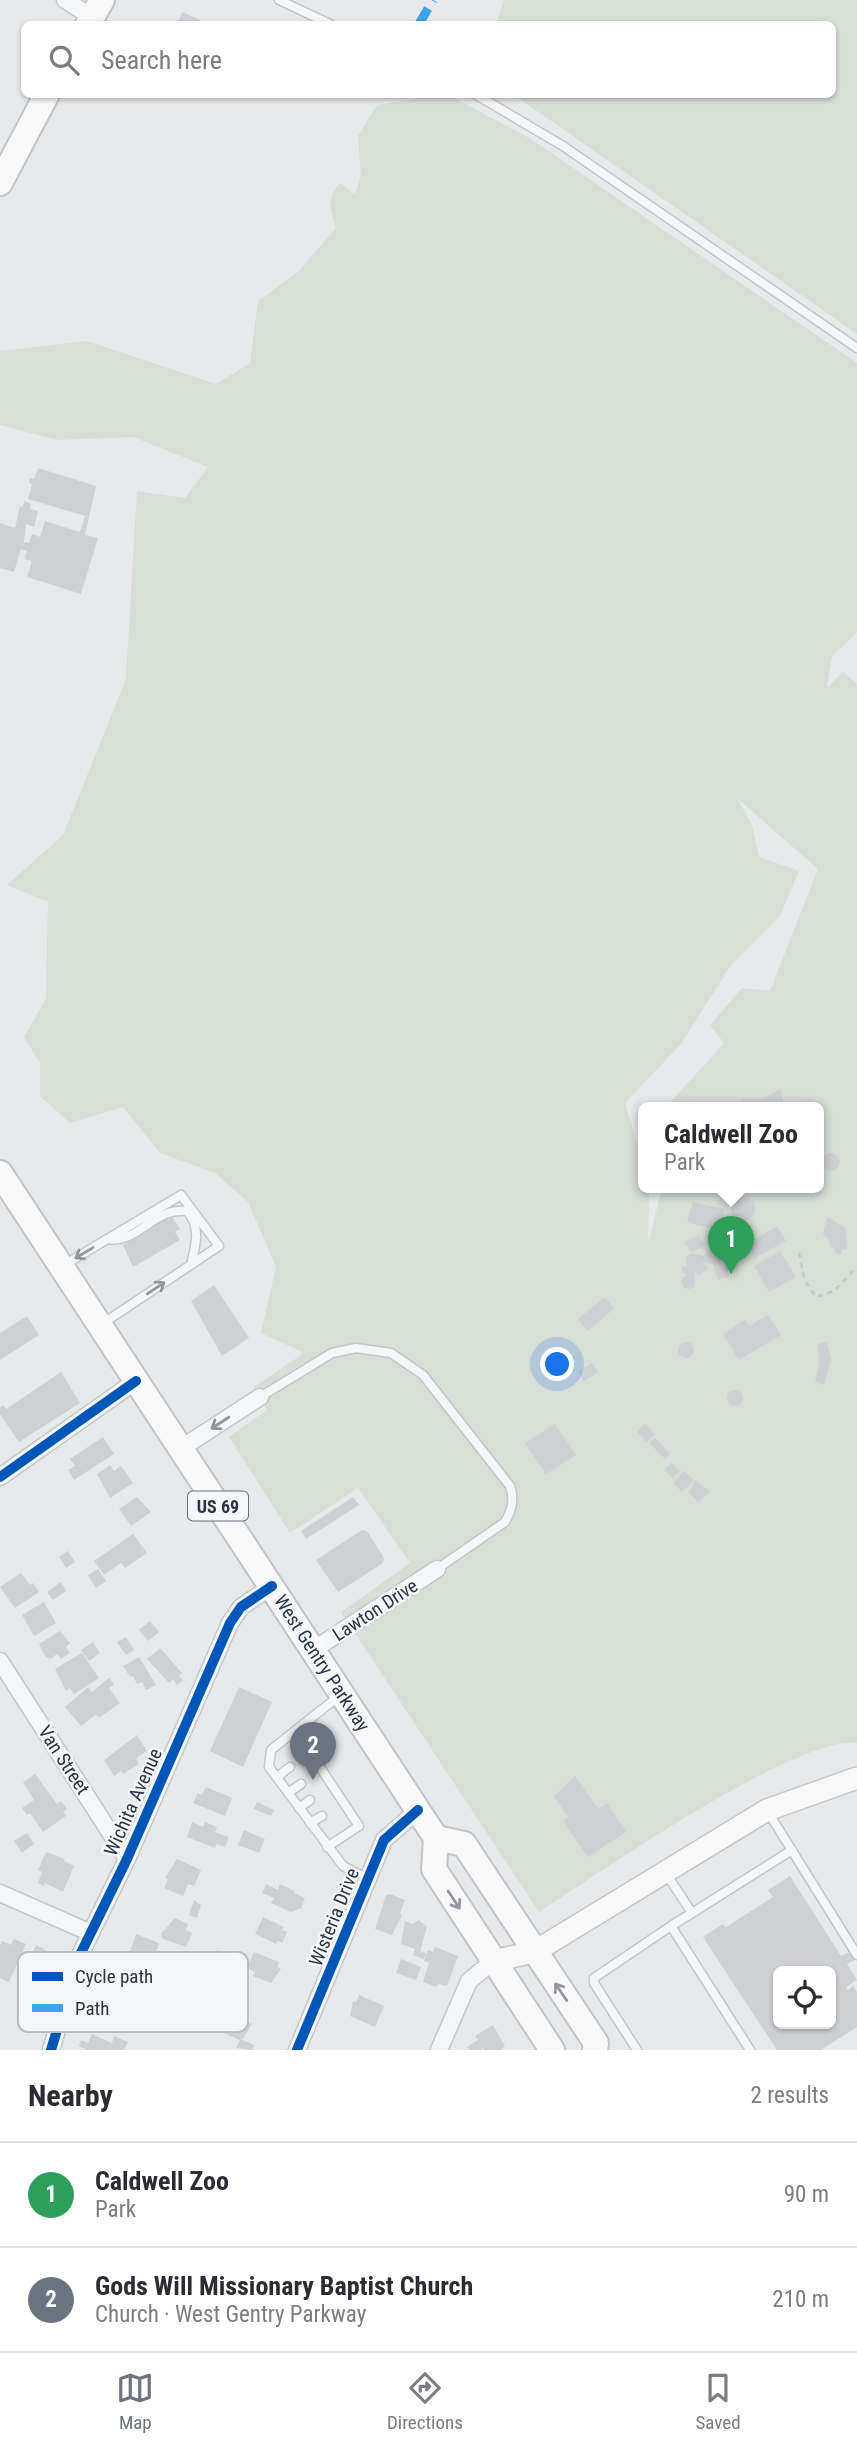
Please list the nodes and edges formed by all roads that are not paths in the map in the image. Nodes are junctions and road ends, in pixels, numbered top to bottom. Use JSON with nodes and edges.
{"nodes":[{"id":1,"x":65,"y":0,"type":"edge"},
{"id":2,"x":278,"y":0,"type":"edge"},
{"id":3,"x":94,"y":14,"type":"edge"},
{"id":4,"x":324,"y":21,"type":"edge"},
{"id":5,"x":45,"y":98,"type":"edge"},
{"id":6,"x":482,"y":98,"type":"edge"},
{"id":7,"x":0,"y":183,"type":"edge"},
{"id":8,"x":857,"y":348,"type":"edge"},
{"id":9,"x":0,"y":1174,"type":"edge"},
{"id":10,"x":107,"y":1239,"type":"junction"},
{"id":11,"x":191,"y":1264,"type":"junction"},
{"id":12,"x":61,"y":1267,"type":"junction"},
{"id":13,"x":99,"y":1325,"type":"junction"},
{"id":14,"x":136,"y":1381,"type":"junction"},
{"id":15,"x":260,"y":1397,"type":"joint"},
{"id":16,"x":180,"y":1449,"type":"junction"},
{"id":17,"x":0,"y":1478,"type":"edge"},
{"id":18,"x":437,"y":1569,"type":"joint"},
{"id":19,"x":272,"y":1586,"type":"junction"},
{"id":20,"x":313,"y":1650,"type":"junction"},
{"id":21,"x":0,"y":1661,"type":"edge"},
{"id":22,"x":342,"y":1694,"type":"junction"},
{"id":23,"x":296,"y":1731,"type":"junction"},
{"id":24,"x":290,"y":1768,"type":"dead end"},
{"id":25,"x":276,"y":1777,"type":"junction"},
{"id":26,"x":857,"y":1778,"type":"edge"},
{"id":27,"x":301,"y":1784,"type":"dead end"},
{"id":28,"x":288,"y":1793,"type":"junction"},
{"id":29,"x":310,"y":1800,"type":"dead end"},
{"id":30,"x":299,"y":1808,"type":"junction"},
{"id":31,"x":418,"y":1810,"type":"junction"},
{"id":32,"x":767,"y":1810,"type":"junction"},
{"id":33,"x":322,"y":1816,"type":"dead end"},
{"id":34,"x":310,"y":1823,"type":"junction"},
{"id":35,"x":436,"y":1838,"type":"junction"},
{"id":36,"x":327,"y":1847,"type":"junction"},
{"id":37,"x":792,"y":1850,"type":"junction"},
{"id":38,"x":127,"y":1859,"type":"junction"},
{"id":39,"x":664,"y":1871,"type":"junction"},
{"id":40,"x":368,"y":1879,"type":"junction"},
{"id":41,"x":0,"y":1893,"type":"edge"},
{"id":42,"x":692,"y":1913,"type":"junction"},
{"id":43,"x":671,"y":1926,"type":"junction"},
{"id":44,"x":91,"y":1933,"type":"junction"},
{"id":45,"x":82,"y":1952,"type":"edge"},
{"id":46,"x":534,"y":1952,"type":"junction"},
{"id":47,"x":857,"y":1955,"type":"edge"},
{"id":48,"x":493,"y":1961,"type":"junction"},
{"id":49,"x":56,"y":2032,"type":"edge"},
{"id":50,"x":635,"y":2049,"type":"edge"},
{"id":51,"x":51,"y":2050,"type":"edge"},
{"id":52,"x":298,"y":2050,"type":"edge"},
{"id":53,"x":439,"y":2050,"type":"edge"},
{"id":54,"x":552,"y":2050,"type":"edge"},
{"id":55,"x":595,"y":2050,"type":"edge"},
{"id":56,"x":750,"y":2050,"type":"edge"}],
"edges":[{"from":1,"to":3,"type":"street"},
{"from":2,"to":4,"type":"lane"},
{"from":5,"to":7,"type":"main road"},
{"from":6,"to":8,"type":"lane"},
{"from":9,"to":12,"type":"main road","name":"West Gentry Parkway","number":"US 69"},
{"from":10,"to":11,"type":"lane"},
{"from":10,"to":11,"type":"lane"},
{"from":10,"to":12,"type":"lane","one_way":true},
{"from":13,"to":11,"type":"lane","one_way":true},
{"from":12,"to":13,"type":"main road","name":"West Gentry Parkway","number":"US 69"},
{"from":13,"to":14,"type":"main road","name":"West Gentry Parkway","number":"US 69"},
{"from":14,"to":16,"type":"main road","name":"West Gentry Parkway","number":"US 69"},
{"from":14,"to":17,"type":"street"},
{"from":15,"to":16,"type":"street","one_way":true},
{"from":15,"to":18,"type":"lane"},
{"from":16,"to":19,"type":"main road","name":"West Gentry Parkway","number":"US 69"},
{"from":18,"to":20,"type":"street","name":"Lawton Drive"},
{"from":19,"to":20,"type":"main road","name":"West Gentry Parkway","number":"US 69"},
{"from":19,"to":38,"type":"street","name":"Wichita Avenue"},
{"from":20,"to":22,"type":"main road","name":"West Gentry Parkway","number":"US 69"},
{"from":21,"to":38,"type":"street","name":"Van Street"},
{"from":22,"to":23,"type":"lane"},
{"from":22,"to":31,"type":"main road","name":"West Gentry Parkway","number":"US 69"},
{"from":23,"to":25,"type":"lane"},
{"from":23,"to":36,"type":"lane"},
{"from":24,"to":25,"type":"lane"},
{"from":25,"to":28,"type":"lane"},
{"from":26,"to":32,"type":"main road"},
{"from":27,"to":28,"type":"lane"},
{"from":28,"to":30,"type":"lane"},
{"from":29,"to":30,"type":"lane"},
{"from":30,"to":34,"type":"lane"},
{"from":31,"to":35,"type":"main road","name":"West Gentry Parkway","number":"US 69"},
{"from":31,"to":40,"type":"street","name":"Wisteria Drive"},
{"from":32,"to":37,"type":"lane"},
{"from":32,"to":39,"type":"main road"},
{"from":33,"to":34,"type":"lane"},
{"from":34,"to":36,"type":"lane"},
{"from":35,"to":46,"type":"main road"},
{"from":35,"to":48,"type":"main road","one_way":true},
{"from":36,"to":40,"type":"lane"},
{"from":37,"to":42,"type":"lane"},
{"from":37,"to":47,"type":"lane"},
{"from":38,"to":44,"type":"street","name":"Wichita Avenue"},
{"from":39,"to":42,"type":"lane"},
{"from":39,"to":46,"type":"main road"},
{"from":40,"to":52,"type":"street","name":"Wisteria Drive"},
{"from":41,"to":44,"type":"street"},
{"from":42,"to":43,"type":"lane"},
{"from":43,"to":50,"type":"lane"},
{"from":43,"to":56,"type":"lane"},
{"from":44,"to":45,"type":"street","name":"Wichita Avenue"},
{"from":46,"to":48,"type":"main road"},
{"from":55,"to":46,"type":"main road","one_way":true},
{"from":48,"to":53,"type":"street"},
{"from":48,"to":54,"type":"main road"},
{"from":49,"to":51,"type":"street","name":"Wichita Avenue"}]}
